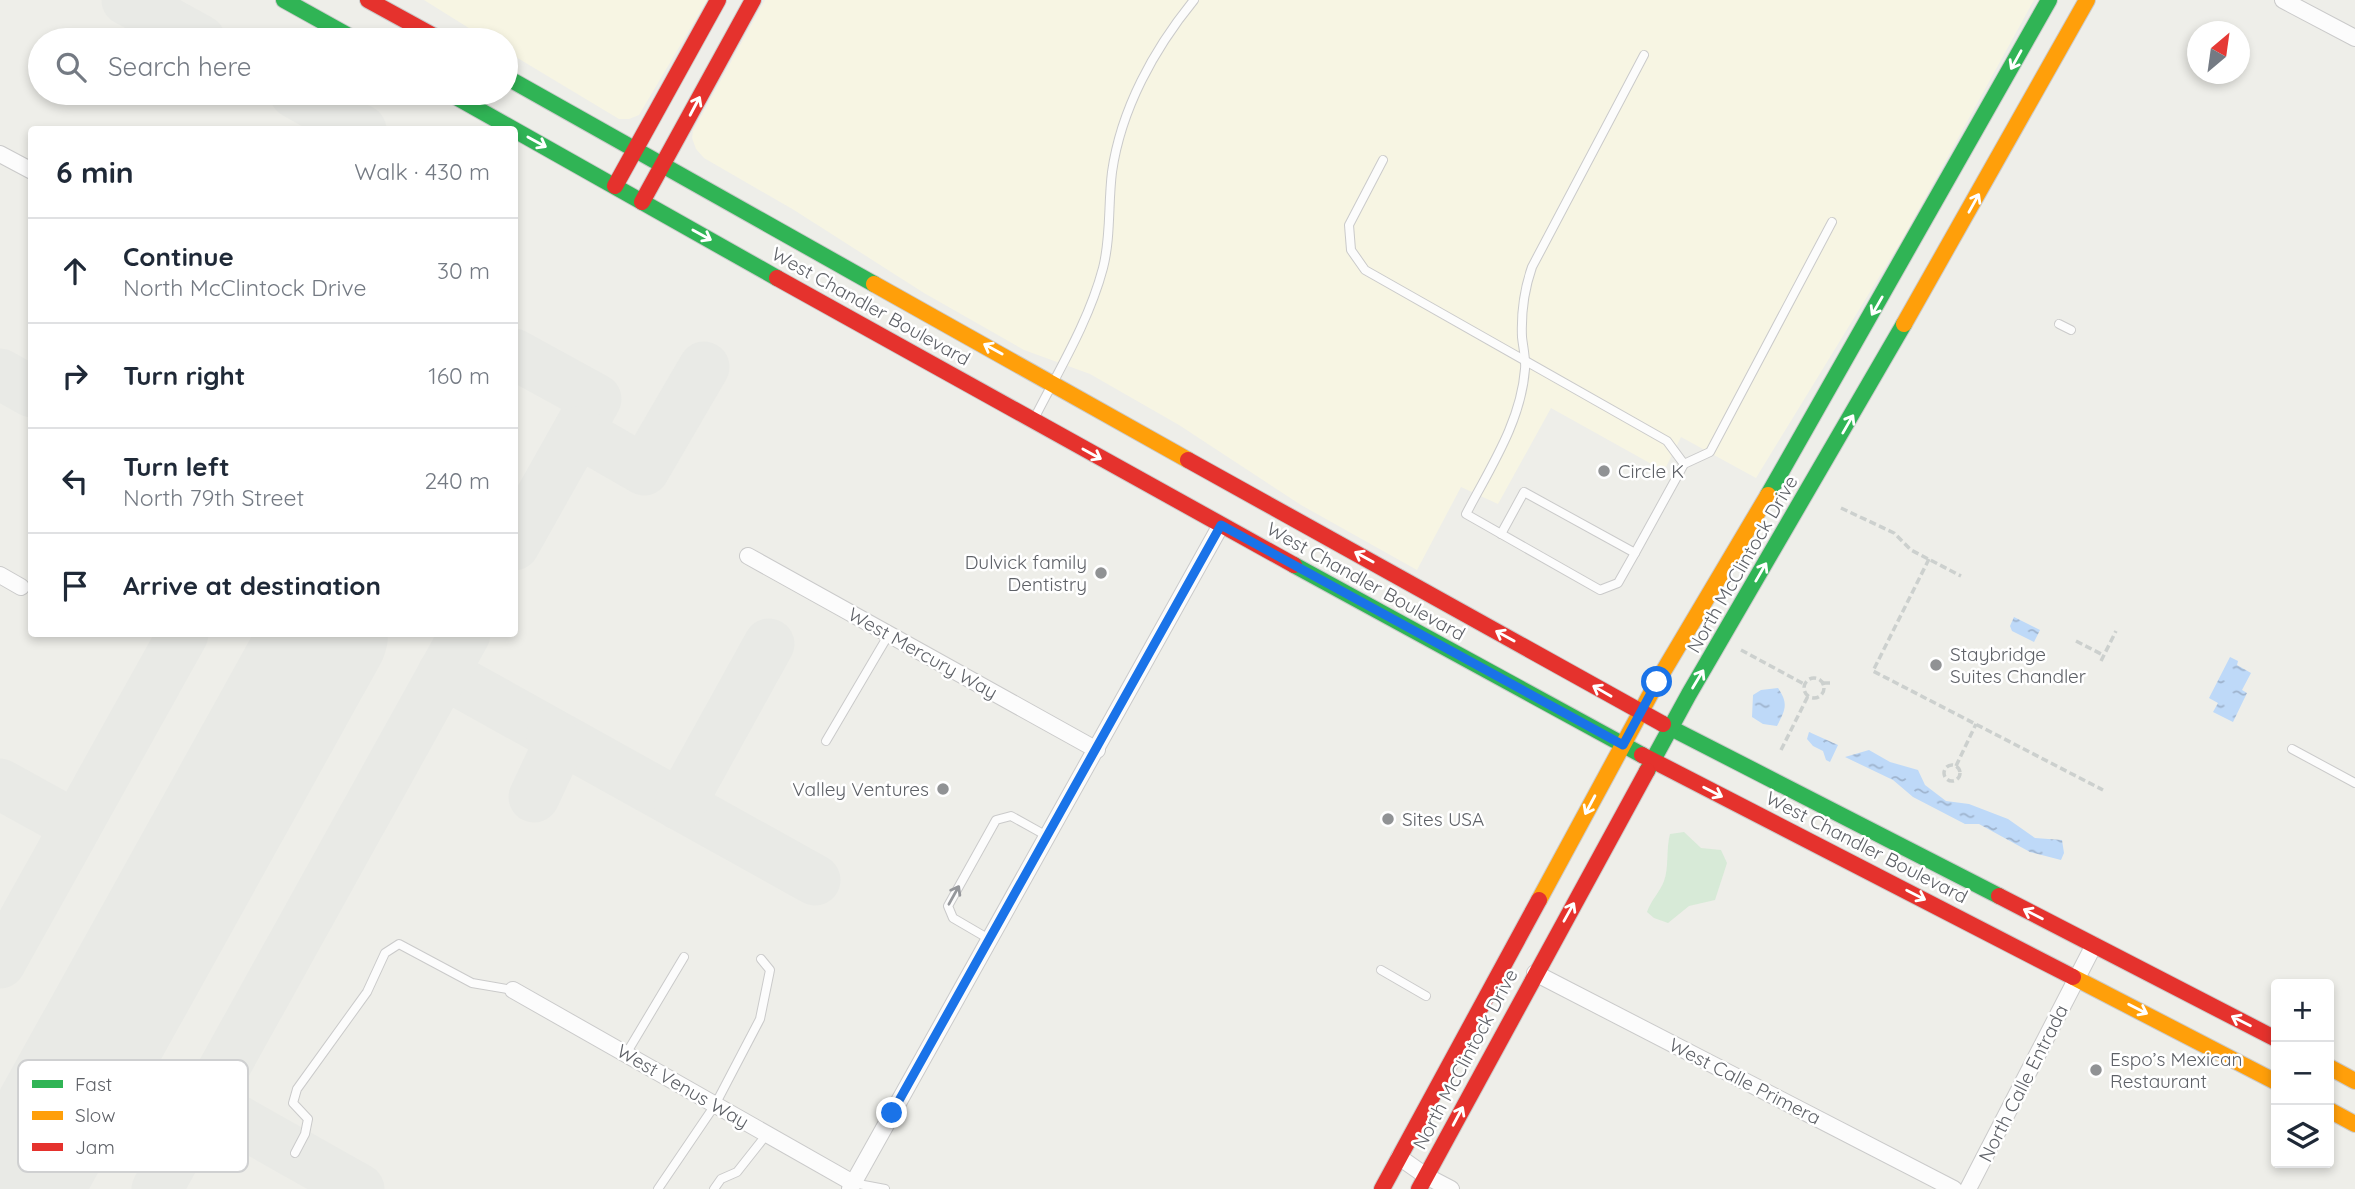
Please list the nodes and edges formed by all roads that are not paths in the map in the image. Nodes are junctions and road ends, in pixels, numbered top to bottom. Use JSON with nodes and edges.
{"nodes":[{"id":1,"x":284,"y":0,"type":"edge"},
{"id":2,"x":368,"y":0,"type":"edge"},
{"id":3,"x":719,"y":0,"type":"edge"},
{"id":4,"x":753,"y":0,"type":"edge"},
{"id":5,"x":1194,"y":0,"type":"edge"},
{"id":6,"x":2049,"y":0,"type":"edge"},
{"id":7,"x":2087,"y":0,"type":"edge"},
{"id":8,"x":2291,"y":2,"type":"edge"},
{"id":9,"x":334,"y":28,"type":"edge"},
{"id":10,"x":419,"y":28,"type":"edge"},
{"id":11,"x":2355,"y":38,"type":"edge"},
{"id":12,"x":1644,"y":55,"type":"dead end"},
{"id":13,"x":518,"y":84,"type":"edge"},
{"id":14,"x":471,"y":105,"type":"edge"},
{"id":15,"x":509,"y":126,"type":"edge"},
{"id":16,"x":518,"y":131,"type":"edge"},
{"id":17,"x":635,"y":150,"type":"junction"},
{"id":18,"x":0,"y":154,"type":"edge"},
{"id":19,"x":1383,"y":160,"type":"dead end"},
{"id":20,"x":662,"y":166,"type":"junction"},
{"id":21,"x":28,"y":169,"type":"edge"},
{"id":22,"x":615,"y":186,"type":"junction"},
{"id":23,"x":642,"y":202,"type":"junction"},
{"id":24,"x":1832,"y":222,"type":"dead end"},
{"id":25,"x":1912,"y":247,"type":"junction"},
{"id":26,"x":1940,"y":263,"type":"junction"},
{"id":27,"x":2059,"y":324,"type":"dead end"},
{"id":28,"x":2071,"y":331,"type":"dead end"},
{"id":29,"x":1524,"y":360,"type":"junction"},
{"id":30,"x":1052,"y":383,"type":"junction"},
{"id":31,"x":1032,"y":421,"type":"junction"},
{"id":32,"x":1684,"y":464,"type":"junction"},
{"id":33,"x":1221,"y":525,"type":"junction"},
{"id":34,"x":1501,"y":534,"type":"junction"},
{"id":35,"x":1635,"y":553,"type":"junction"},
{"id":36,"x":748,"y":556,"type":"dead end"},
{"id":37,"x":0,"y":575,"type":"edge"},
{"id":38,"x":21,"y":587,"type":"dead end"},
{"id":39,"x":889,"y":634,"type":"junction"},
{"id":40,"x":1641,"y":712,"type":"junction"},
{"id":41,"x":1671,"y":727,"type":"junction"},
{"id":42,"x":826,"y":741,"type":"dead end"},
{"id":43,"x":1623,"y":745,"type":"junction"},
{"id":44,"x":2292,"y":749,"type":"dead end"},
{"id":45,"x":1097,"y":750,"type":"junction"},
{"id":46,"x":1653,"y":761,"type":"junction"},
{"id":47,"x":2355,"y":783,"type":"edge"},
{"id":48,"x":1048,"y":836,"type":"junction"},
{"id":49,"x":989,"y":939,"type":"junction"},
{"id":50,"x":2094,"y":945,"type":"junction"},
{"id":51,"x":684,"y":957,"type":"dead end"},
{"id":52,"x":761,"y":959,"type":"dead end"},
{"id":53,"x":1381,"y":970,"type":"dead end"},
{"id":54,"x":1535,"y":973,"type":"junction"},
{"id":55,"x":2077,"y":978,"type":"junction"},
{"id":56,"x":513,"y":990,"type":"joint"},
{"id":57,"x":1426,"y":996,"type":"dead end"},
{"id":58,"x":2271,"y":1036,"type":"edge"},
{"id":59,"x":626,"y":1054,"type":"junction"},
{"id":60,"x":2334,"y":1070,"type":"edge"},
{"id":61,"x":2271,"y":1079,"type":"edge"},
{"id":62,"x":2355,"y":1081,"type":"edge"},
{"id":63,"x":715,"y":1105,"type":"junction"},
{"id":64,"x":2334,"y":1113,"type":"edge"},
{"id":65,"x":2355,"y":1124,"type":"edge"},
{"id":66,"x":767,"y":1134,"type":"junction"},
{"id":67,"x":295,"y":1153,"type":"dead end"},
{"id":68,"x":1399,"y":1157,"type":"junction"},
{"id":69,"x":1423,"y":1183,"type":"edge"},
{"id":70,"x":852,"y":1186,"type":"edge"},
{"id":71,"x":658,"y":1189,"type":"edge"},
{"id":72,"x":714,"y":1189,"type":"edge"},
{"id":73,"x":885,"y":1189,"type":"edge"},
{"id":74,"x":1382,"y":1189,"type":"edge"},
{"id":75,"x":1451,"y":1189,"type":"edge"},
{"id":76,"x":1954,"y":1189,"type":"edge"},
{"id":77,"x":1968,"y":1189,"type":"edge"}],
"edges":[{"from":1,"to":9,"type":"main road"},
{"from":2,"to":10,"type":"main road"},
{"from":3,"to":17,"type":"main road"},
{"from":20,"to":4,"type":"main road","one_way":true},
{"from":5,"to":30,"type":"lane"},
{"from":6,"to":25,"type":"main road","name":"North McClintock Drive","one_way":true},
{"from":26,"to":7,"type":"main road","name":"North McClintock Drive","one_way":true},
{"from":8,"to":11,"type":"street"},
{"from":12,"to":29,"type":"lane"},
{"from":13,"to":17,"type":"main road","name":"West Chandler Boulevard"},
{"from":14,"to":15,"type":"main road","name":"West Chandler Boulevard","one_way":true},
{"from":16,"to":22,"type":"main road","name":"West Chandler Boulevard","one_way":true},
{"from":17,"to":20,"type":"main road","name":"West Chandler Boulevard"},
{"from":17,"to":22,"type":"main road"},
{"from":18,"to":21,"type":"street"},
{"from":19,"to":29,"type":"lane"},
{"from":20,"to":23,"type":"main road"},
{"from":30,"to":20,"type":"main road","name":"West Chandler Boulevard","one_way":true},
{"from":22,"to":23,"type":"main road","name":"West Chandler Boulevard"},
{"from":23,"to":31,"type":"main road","name":"West Chandler Boulevard","one_way":true},
{"from":24,"to":32,"type":"lane"},
{"from":25,"to":26,"type":"main road"},
{"from":25,"to":40,"type":"main road","name":"North McClintock Drive","one_way":true},
{"from":41,"to":26,"type":"main road","name":"North McClintock Drive","one_way":true},
{"from":27,"to":28,"type":"lane"},
{"from":29,"to":32,"type":"lane"},
{"from":29,"to":34,"type":"lane"},
{"from":30,"to":31,"type":"lane"},
{"from":40,"to":30,"type":"main road","name":"West Chandler Boulevard","one_way":true},
{"from":31,"to":33,"type":"main road","name":"West Chandler Boulevard","one_way":true},
{"from":32,"to":35,"type":"lane"},
{"from":33,"to":43,"type":"main road","name":"West Chandler Boulevard"},
{"from":33,"to":45,"type":"street"},
{"from":34,"to":35,"type":"lane"},
{"from":34,"to":35,"type":"lane"},
{"from":36,"to":39,"type":"street","name":"West Mercury Way"},
{"from":37,"to":38,"type":"street"},
{"from":39,"to":42,"type":"lane"},
{"from":39,"to":45,"type":"street","name":"West Mercury Way"},
{"from":40,"to":41,"type":"main road","name":"West Chandler Boulevard"},
{"from":40,"to":43,"type":"main road","name":"North McClintock Drive"},
{"from":41,"to":46,"type":"main road","name":"North McClintock Drive"},
{"from":50,"to":41,"type":"main road","name":"West Chandler Boulevard","one_way":true},
{"from":43,"to":46,"type":"main road","name":"West Chandler Boulevard"},
{"from":43,"to":68,"type":"main road","name":"North McClintock Drive","one_way":true},
{"from":44,"to":47,"type":"lane"},
{"from":45,"to":48,"type":"street"},
{"from":54,"to":46,"type":"main road","name":"North McClintock Drive","one_way":true},
{"from":46,"to":55,"type":"main road","name":"West Chandler Boulevard","one_way":true},
{"from":48,"to":49,"type":"street"},
{"from":49,"to":48,"type":"lane","one_way":true},
{"from":49,"to":70,"type":"street"},
{"from":50,"to":55,"type":"street","name":"North Calle Entrada"},
{"from":58,"to":50,"type":"main road","name":"West Chandler Boulevard","one_way":true},
{"from":51,"to":59,"type":"lane"},
{"from":52,"to":63,"type":"lane"},
{"from":53,"to":57,"type":"lane"},
{"from":69,"to":54,"type":"main road","name":"North McClintock Drive","one_way":true},
{"from":54,"to":76,"type":"street","name":"West Calle Primera"},
{"from":55,"to":61,"type":"main road","name":"West Chandler Boulevard","one_way":true},
{"from":55,"to":77,"type":"street","name":"North Calle Entrada"},
{"from":56,"to":59,"type":"street","name":"West Venus Way"},
{"from":56,"to":67,"type":"lane"},
{"from":59,"to":63,"type":"street","name":"West Venus Way"},
{"from":60,"to":62,"type":"main road"},
{"from":63,"to":66,"type":"street","name":"West Venus Way"},
{"from":63,"to":71,"type":"lane"},
{"from":64,"to":65,"type":"main road"},
{"from":66,"to":70,"type":"street","name":"West Venus Way"},
{"from":66,"to":72,"type":"lane"},
{"from":68,"to":69,"type":"street"},
{"from":68,"to":74,"type":"main road","name":"North McClintock Drive"},
{"from":69,"to":75,"type":"street"},
{"from":70,"to":73,"type":"lane"}]}
